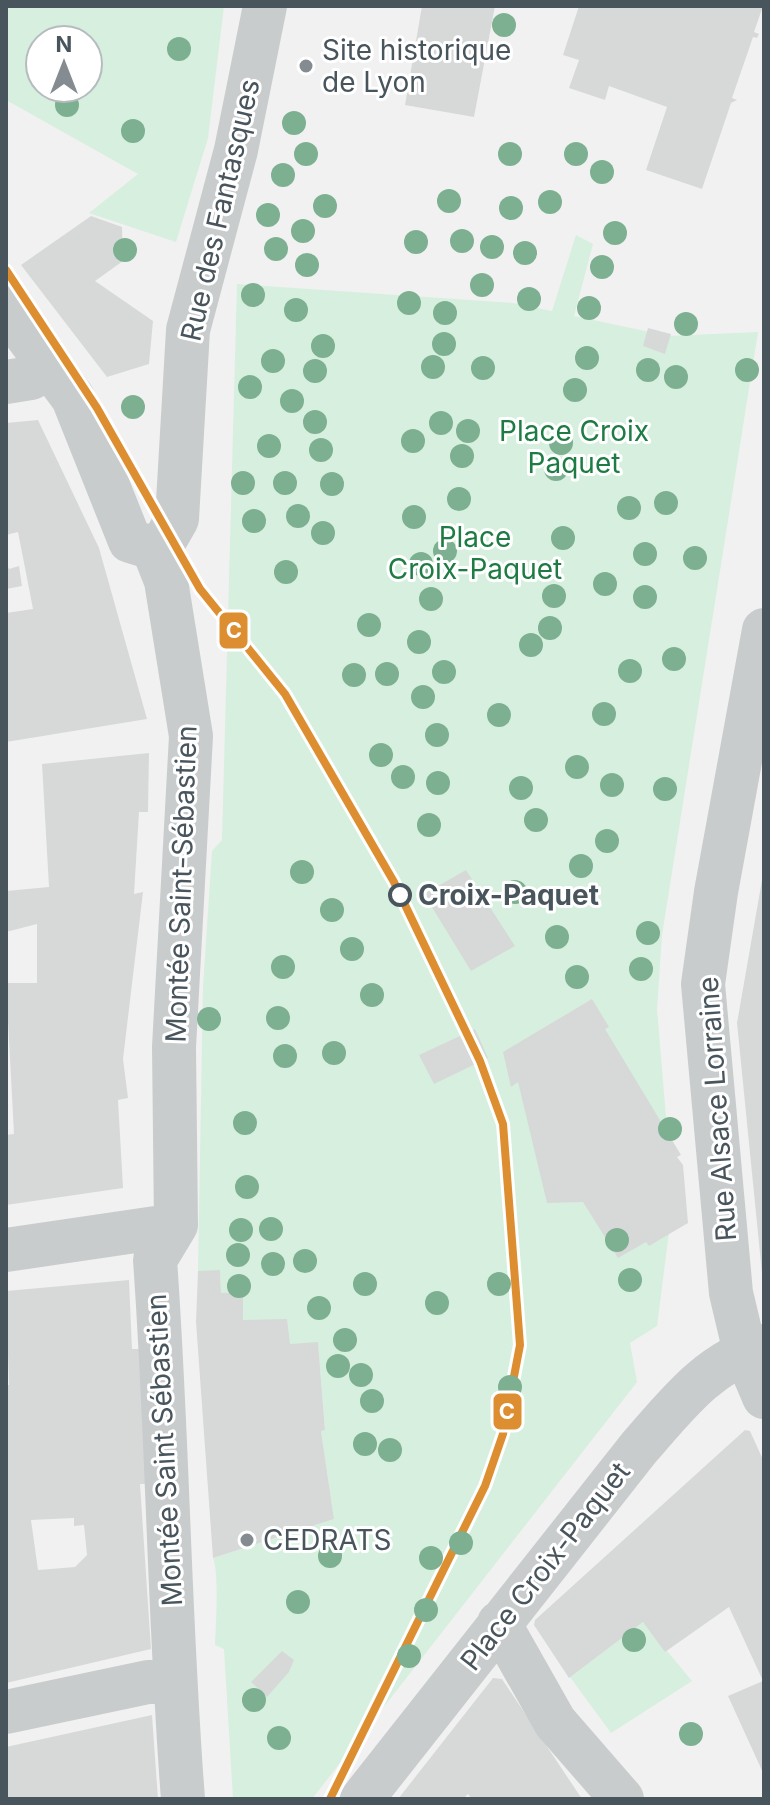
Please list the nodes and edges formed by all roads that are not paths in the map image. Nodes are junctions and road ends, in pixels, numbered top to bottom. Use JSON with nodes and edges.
{"nodes":[{"id":1,"x":265,"y":6,"type":"edge"},
{"id":2,"x":6,"y":308,"type":"edge"},
{"id":3,"x":51,"y":367,"type":"junction"},
{"id":4,"x":6,"y":382,"type":"edge"},
{"id":5,"x":153,"y":548,"type":"junction"},
{"id":6,"x":764,"y":630,"type":"edge"},
{"id":7,"x":176,"y":1225,"type":"junction"},
{"id":8,"x":6,"y":1250,"type":"edge"},
{"id":9,"x":755,"y":1349,"type":"edge"},
{"id":10,"x":764,"y":1397,"type":"edge"},
{"id":11,"x":499,"y":1623,"type":"junction"},
{"id":12,"x":174,"y":1681,"type":"junction"},
{"id":13,"x":6,"y":1712,"type":"edge"},
{"id":14,"x":183,"y":1799,"type":"edge"},
{"id":15,"x":362,"y":1799,"type":"edge"},
{"id":16,"x":622,"y":1799,"type":"edge"}],
"edges":[{"from":1,"to":5,"type":"street","name":"Rue des Fantasques"},
{"from":2,"to":3,"type":"street"},
{"from":3,"to":4,"type":"street"},
{"from":3,"to":5,"type":"street"},
{"from":5,"to":7,"type":"street","name":"Montée Saint-Sébastien"},
{"from":6,"to":9,"type":"street","name":"Rue Alsace Lorraine"},
{"from":7,"to":8,"type":"street"},
{"from":7,"to":12,"type":"street","name":"Montée Saint Sébastien"},
{"from":9,"to":10,"type":"street","name":"Rue Alsace Lorraine"},
{"from":9,"to":11,"type":"street","name":"Place Croix-Paquet"},
{"from":11,"to":15,"type":"street","name":"Place Croix-Paquet"},
{"from":11,"to":16,"type":"street"},
{"from":12,"to":13,"type":"street"},
{"from":12,"to":14,"type":"street"}]}
